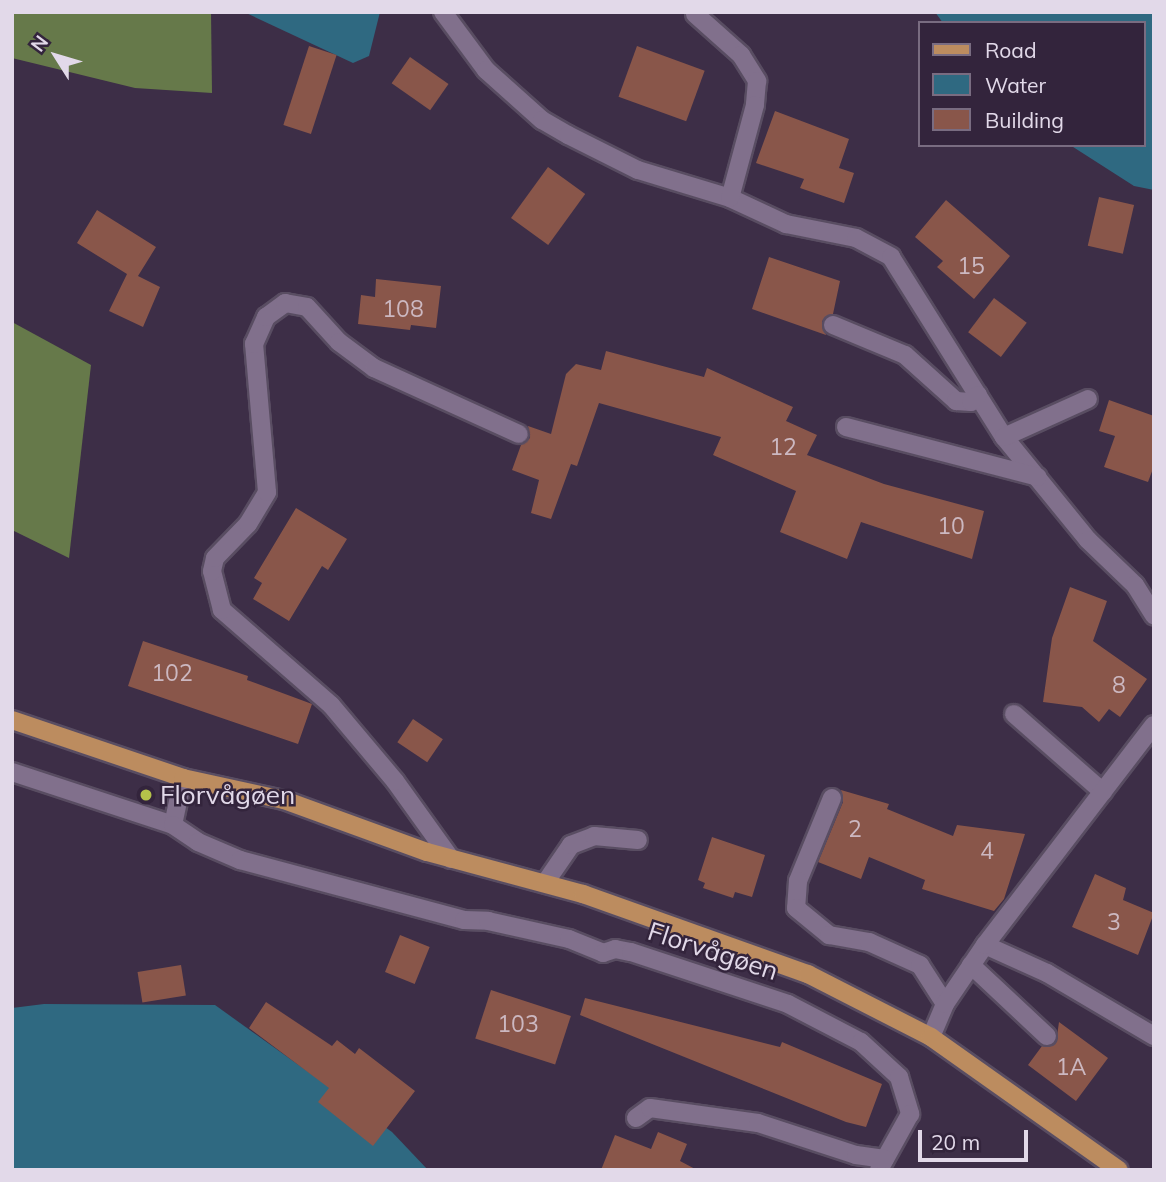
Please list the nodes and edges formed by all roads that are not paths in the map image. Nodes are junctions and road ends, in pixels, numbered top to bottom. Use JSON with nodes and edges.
{"nodes":[{"id":1,"x":443,"y":12,"type":"edge"},
{"id":2,"x":695,"y":14,"type":"edge"},
{"id":3,"x":730,"y":198,"type":"junction"},
{"id":4,"x":833,"y":325,"type":"dead end"},
{"id":5,"x":978,"y":395,"type":"junction"},
{"id":6,"x":1088,"y":399,"type":"dead end"},
{"id":7,"x":846,"y":427,"type":"dead end"},
{"id":8,"x":519,"y":434,"type":"dead end"},
{"id":9,"x":1004,"y":437,"type":"junction"},
{"id":10,"x":1038,"y":477,"type":"junction"},
{"id":11,"x":1154,"y":616,"type":"edge"},
{"id":12,"x":1014,"y":714,"type":"dead end"},
{"id":13,"x":12,"y":720,"type":"edge"},
{"id":14,"x":1154,"y":725,"type":"edge"},
{"id":15,"x":12,"y":772,"type":"edge"},
{"id":16,"x":183,"y":778,"type":"junction"},
{"id":17,"x":1104,"y":792,"type":"junction"},
{"id":18,"x":832,"y":798,"type":"dead end"},
{"id":19,"x":173,"y":825,"type":"junction"},
{"id":20,"x":638,"y":840,"type":"dead end"},
{"id":21,"x":451,"y":859,"type":"junction"},
{"id":22,"x":545,"y":883,"type":"junction"},
{"id":23,"x":985,"y":945,"type":"junction"},
{"id":24,"x":971,"y":965,"type":"junction"},
{"id":25,"x":945,"y":1004,"type":"junction"},
{"id":26,"x":1047,"y":1036,"type":"dead end"},
{"id":27,"x":1154,"y":1036,"type":"edge"},
{"id":28,"x":931,"y":1037,"type":"junction"},
{"id":29,"x":636,"y":1118,"type":"dead end"},
{"id":30,"x":882,"y":1164,"type":"edge"},
{"id":31,"x":1119,"y":1170,"type":"edge"}],
"edges":[{"from":1,"to":3,"type":"street"},
{"from":2,"to":3,"type":"street"},
{"from":3,"to":5,"type":"street"},
{"from":4,"to":5,"type":"street"},
{"from":5,"to":9,"type":"street"},
{"from":6,"to":9,"type":"street"},
{"from":7,"to":10,"type":"street"},
{"from":8,"to":21,"type":"street"},
{"from":9,"to":10,"type":"street"},
{"from":10,"to":11,"type":"street"},
{"from":12,"to":17,"type":"street"},
{"from":13,"to":16,"type":"main road","name":"Florvågøen"},
{"from":14,"to":17,"type":"street"},
{"from":15,"to":19,"type":"street","name":"Florvågøen"},
{"from":16,"to":19,"type":"street"},
{"from":16,"to":21,"type":"main road","name":"Florvågøen"},
{"from":17,"to":23,"type":"street"},
{"from":18,"to":25,"type":"street"},
{"from":19,"to":30,"type":"street","name":"Florvågøen"},
{"from":20,"to":22,"type":"street"},
{"from":21,"to":22,"type":"main road","name":"Florvågøen"},
{"from":22,"to":28,"type":"main road","name":"Florvågøen"},
{"from":23,"to":24,"type":"street"},
{"from":23,"to":27,"type":"street"},
{"from":24,"to":25,"type":"street"},
{"from":24,"to":26,"type":"street"},
{"from":25,"to":28,"type":"street"},
{"from":28,"to":31,"type":"main road","name":"Florvågøen"},
{"from":29,"to":30,"type":"street","name":"Florvågøen"}]}
